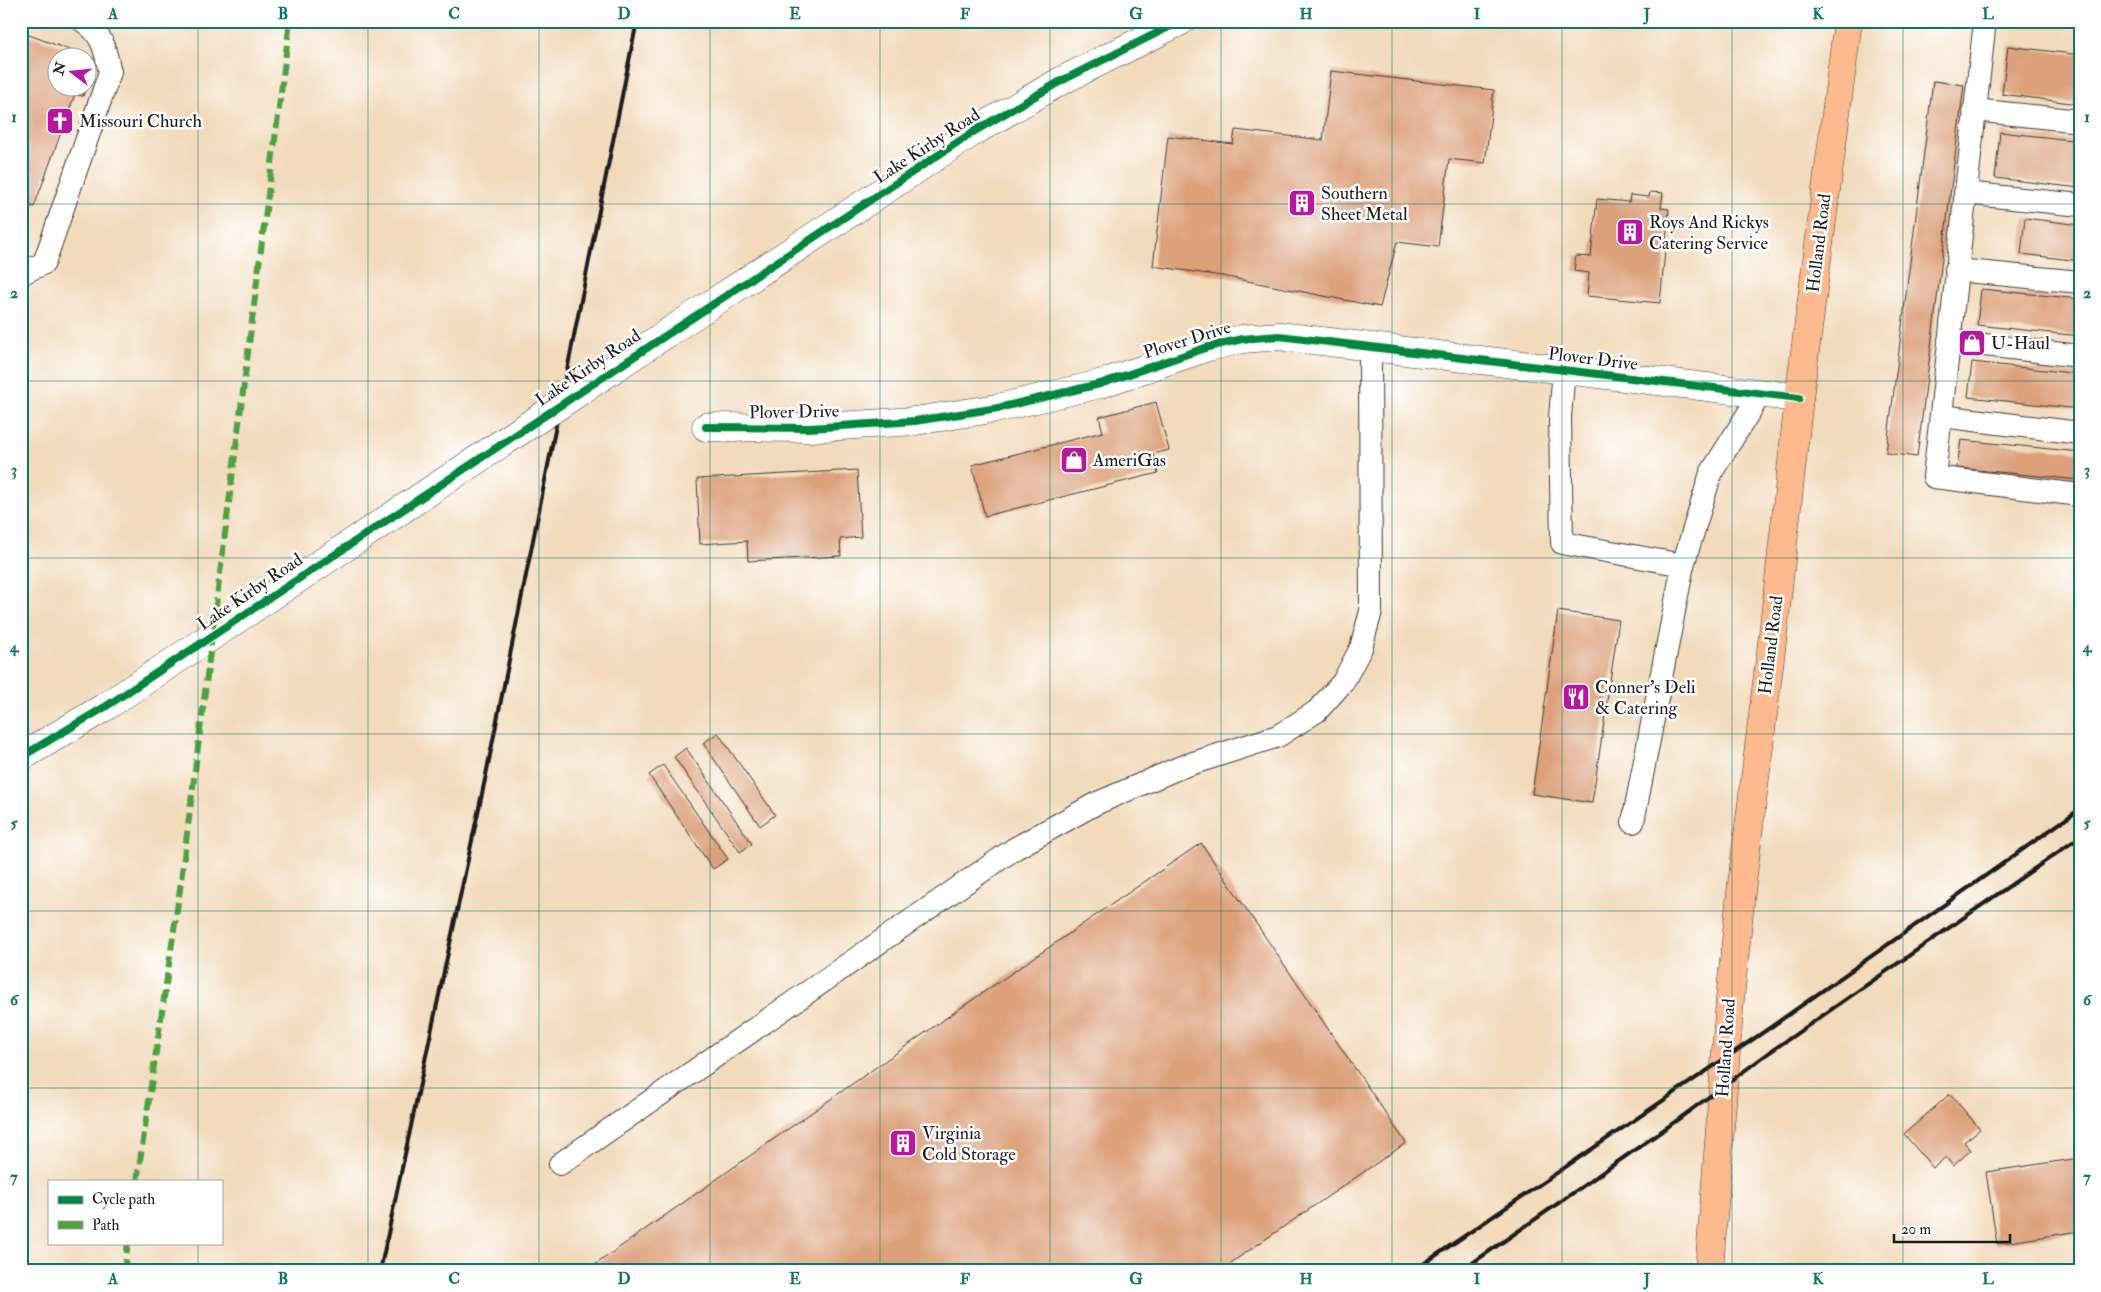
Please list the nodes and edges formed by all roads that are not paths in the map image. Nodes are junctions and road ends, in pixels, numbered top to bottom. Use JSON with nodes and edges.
{"nodes":[{"id":1,"x":83,"y":21,"type":"edge"},
{"id":2,"x":1181,"y":21,"type":"edge"},
{"id":3,"x":1848,"y":21,"type":"edge"},
{"id":4,"x":1986,"y":21,"type":"edge"},
{"id":5,"x":1974,"y":110,"type":"junction"},
{"id":6,"x":2080,"y":121,"type":"edge"},
{"id":7,"x":1965,"y":193,"type":"junction"},
{"id":8,"x":2080,"y":205,"type":"edge"},
{"id":9,"x":1956,"y":270,"type":"junction"},
{"id":10,"x":21,"y":274,"type":"edge"},
{"id":11,"x":2080,"y":282,"type":"edge"},
{"id":12,"x":1949,"y":341,"type":"junction"},
{"id":13,"x":1370,"y":348,"type":"junction"},
{"id":14,"x":2080,"y":356,"type":"edge"},
{"id":15,"x":1564,"y":370,"type":"junction"},
{"id":16,"x":1761,"y":394,"type":"junction"},
{"id":17,"x":1799,"y":398,"type":"junction"},
{"id":18,"x":1940,"y":416,"type":"junction"},
{"id":19,"x":706,"y":427,"type":"dead end"},
{"id":20,"x":2080,"y":433,"type":"edge"},
{"id":21,"x":2080,"y":495,"type":"edge"},
{"id":22,"x":1683,"y":565,"type":"junction"},
{"id":23,"x":21,"y":758,"type":"edge"},
{"id":24,"x":1633,"y":822,"type":"dead end"},
{"id":25,"x":560,"y":1164,"type":"dead end"},
{"id":26,"x":1709,"y":1271,"type":"edge"}],
"edges":[{"from":1,"to":10,"type":"lane"},
{"from":2,"to":23,"type":"street","name":"Lake Kirby Road","bridge":true},
{"from":3,"to":17,"type":"main road","name":"Holland Road"},
{"from":4,"to":5,"type":"lane"},
{"from":5,"to":6,"type":"lane"},
{"from":5,"to":7,"type":"lane"},
{"from":7,"to":8,"type":"lane"},
{"from":7,"to":9,"type":"lane"},
{"from":9,"to":11,"type":"lane"},
{"from":9,"to":12,"type":"lane"},
{"from":12,"to":14,"type":"lane"},
{"from":12,"to":18,"type":"lane"},
{"from":13,"to":15,"type":"street","name":"Plover Drive"},
{"from":13,"to":19,"type":"street","name":"Plover Drive"},
{"from":13,"to":25,"type":"lane"},
{"from":15,"to":16,"type":"street","name":"Plover Drive"},
{"from":15,"to":22,"type":"lane"},
{"from":16,"to":17,"type":"street","name":"Plover Drive"},
{"from":16,"to":22,"type":"lane"},
{"from":17,"to":26,"type":"main road","name":"Holland Road"},
{"from":18,"to":20,"type":"lane"},
{"from":18,"to":21,"type":"lane"},
{"from":22,"to":24,"type":"lane"}]}
